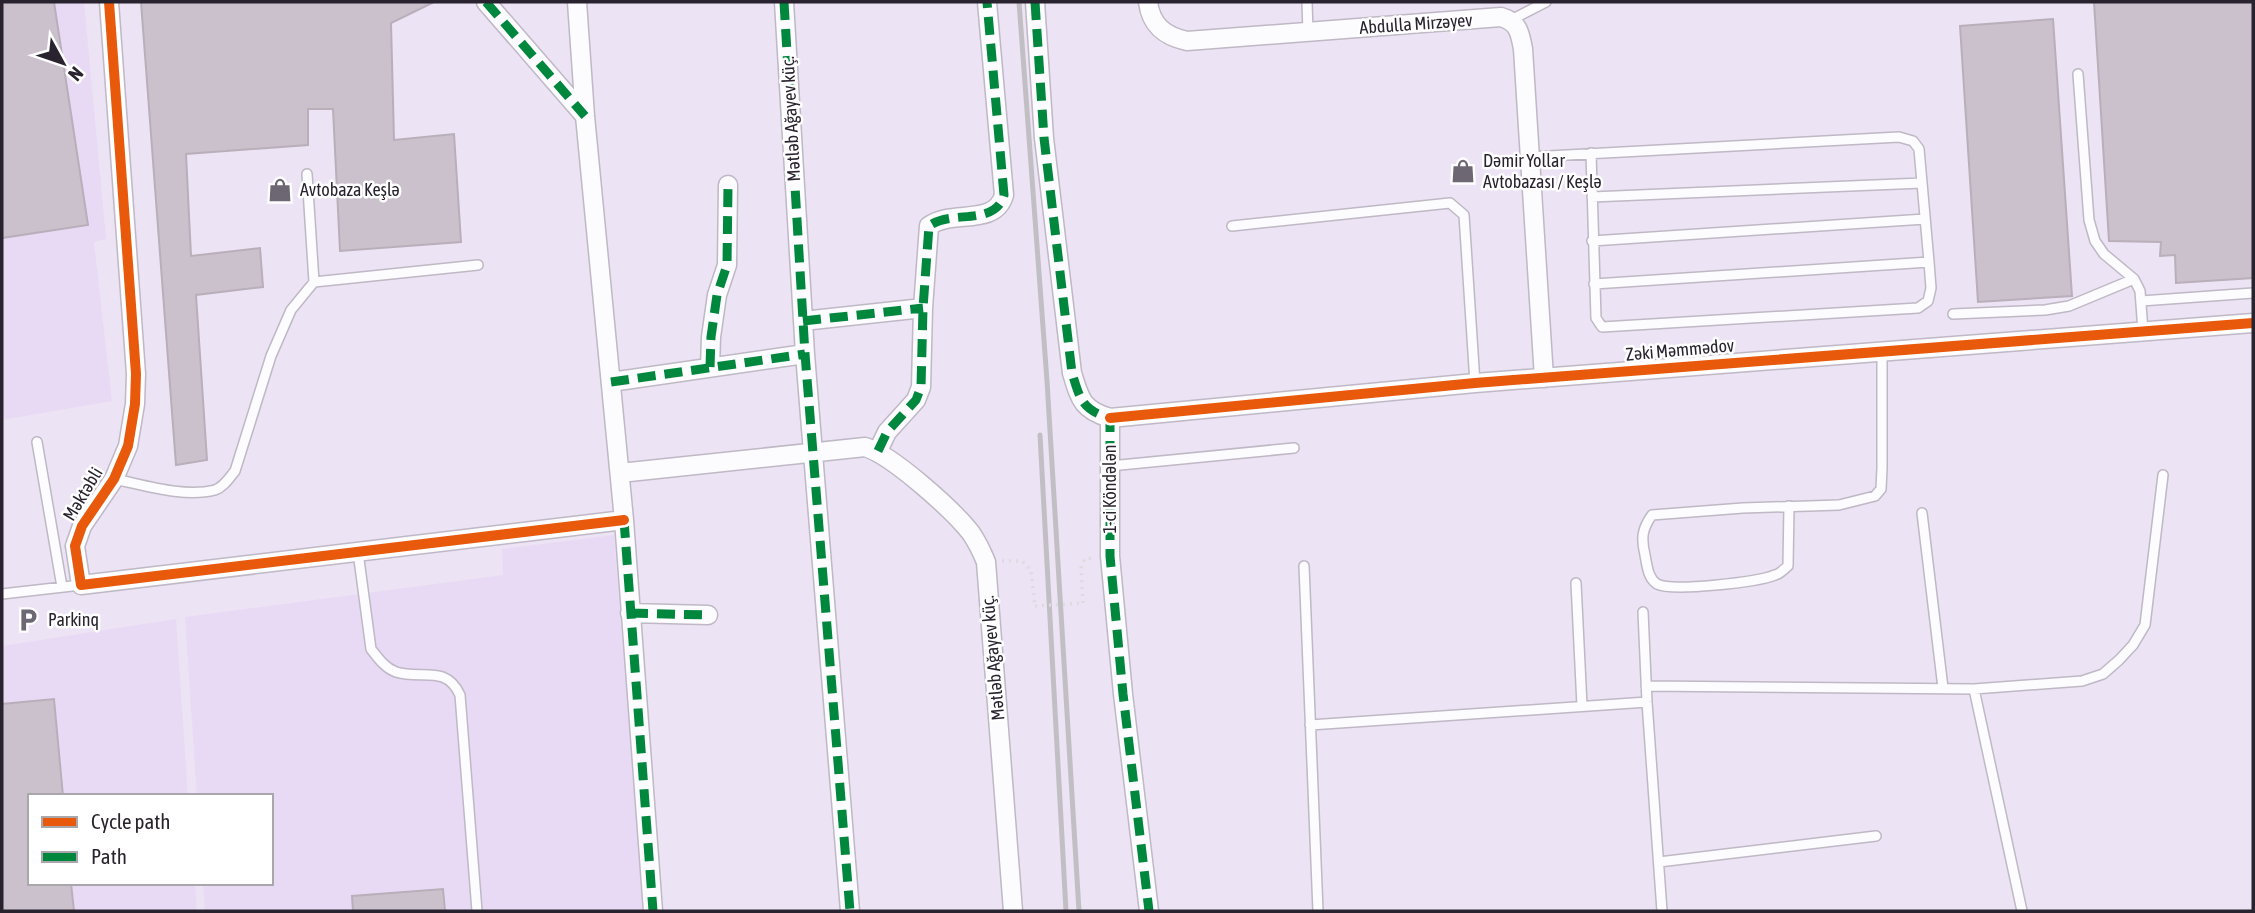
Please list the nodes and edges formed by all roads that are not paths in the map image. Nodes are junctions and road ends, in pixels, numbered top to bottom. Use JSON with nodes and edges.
{"nodes":[{"id":1,"x":109,"y":2,"type":"edge"},
{"id":2,"x":486,"y":2,"type":"edge"},
{"id":3,"x":577,"y":2,"type":"edge"},
{"id":4,"x":784,"y":2,"type":"edge"},
{"id":5,"x":987,"y":2,"type":"edge"},
{"id":6,"x":1035,"y":2,"type":"edge"},
{"id":7,"x":1148,"y":2,"type":"edge"},
{"id":8,"x":1307,"y":2,"type":"edge"},
{"id":9,"x":1546,"y":2,"type":"edge"},
{"id":10,"x":1511,"y":20,"type":"junction"},
{"id":11,"x":1308,"y":32,"type":"junction"},
{"id":12,"x":2078,"y":74,"type":"dead end"},
{"id":13,"x":585,"y":116,"type":"junction"},
{"id":14,"x":1591,"y":153,"type":"junction"},
{"id":15,"x":1530,"y":157,"type":"junction"},
{"id":16,"x":307,"y":174,"type":"dead end"},
{"id":17,"x":1922,"y":183,"type":"junction"},
{"id":18,"x":728,"y":185,"type":"dead end"},
{"id":19,"x":1592,"y":197,"type":"junction"},
{"id":20,"x":1925,"y":219,"type":"junction"},
{"id":21,"x":1232,"y":226,"type":"dead end"},
{"id":22,"x":1592,"y":241,"type":"junction"},
{"id":23,"x":1929,"y":262,"type":"junction"},
{"id":24,"x":478,"y":265,"type":"dead end"},
{"id":25,"x":2134,"y":279,"type":"junction"},
{"id":26,"x":314,"y":282,"type":"junction"},
{"id":27,"x":1594,"y":284,"type":"junction"},
{"id":28,"x":2253,"y":293,"type":"edge"},
{"id":29,"x":2141,"y":301,"type":"junction"},
{"id":30,"x":923,"y":308,"type":"junction"},
{"id":31,"x":1953,"y":314,"type":"dead end"},
{"id":32,"x":803,"y":321,"type":"junction"},
{"id":33,"x":2253,"y":323,"type":"edge"},
{"id":34,"x":2143,"y":331,"type":"junction"},
{"id":35,"x":1882,"y":352,"type":"junction"},
{"id":36,"x":805,"y":354,"type":"junction"},
{"id":37,"x":710,"y":366,"type":"junction"},
{"id":38,"x":1544,"y":378,"type":"junction"},
{"id":39,"x":611,"y":382,"type":"junction"},
{"id":40,"x":1475,"y":383,"type":"junction"},
{"id":41,"x":1110,"y":418,"type":"junction"},
{"id":42,"x":37,"y":442,"type":"dead end"},
{"id":43,"x":1294,"y":448,"type":"dead end"},
{"id":44,"x":878,"y":451,"type":"junction"},
{"id":45,"x":814,"y":452,"type":"junction"},
{"id":46,"x":1110,"y":466,"type":"junction"},
{"id":47,"x":620,"y":473,"type":"junction"},
{"id":48,"x":2163,"y":475,"type":"dead end"},
{"id":49,"x":114,"y":479,"type":"junction"},
{"id":50,"x":1789,"y":506,"type":"junction"},
{"id":51,"x":1922,"y":513,"type":"dead end"},
{"id":52,"x":624,"y":520,"type":"junction"},
{"id":53,"x":358,"y":552,"type":"junction"},
{"id":54,"x":1304,"y":566,"type":"dead end"},
{"id":55,"x":1576,"y":583,"type":"dead end"},
{"id":56,"x":81,"y":585,"type":"junction"},
{"id":57,"x":62,"y":587,"type":"junction"},
{"id":58,"x":2,"y":594,"type":"edge"},
{"id":59,"x":1643,"y":612,"type":"dead end"},
{"id":60,"x":630,"y":613,"type":"junction"},
{"id":61,"x":708,"y":615,"type":"dead end"},
{"id":62,"x":1646,"y":686,"type":"junction"},
{"id":63,"x":1943,"y":688,"type":"junction"},
{"id":64,"x":1974,"y":689,"type":"junction"},
{"id":65,"x":1647,"y":702,"type":"junction"},
{"id":66,"x":1582,"y":706,"type":"junction"},
{"id":67,"x":1310,"y":725,"type":"junction"},
{"id":68,"x":1876,"y":836,"type":"dead end"},
{"id":69,"x":1659,"y":862,"type":"junction"},
{"id":70,"x":477,"y":911,"type":"edge"},
{"id":71,"x":653,"y":911,"type":"edge"},
{"id":72,"x":850,"y":911,"type":"edge"},
{"id":73,"x":1013,"y":911,"type":"edge"},
{"id":74,"x":1149,"y":911,"type":"edge"},
{"id":75,"x":1318,"y":911,"type":"edge"},
{"id":76,"x":1662,"y":911,"type":"edge"},
{"id":77,"x":2022,"y":911,"type":"edge"}],
"edges":[{"from":1,"to":49,"type":"street","name":"Məktəbli"},
{"from":2,"to":13,"type":"street"},
{"from":3,"to":13,"type":"street"},
{"from":4,"to":32,"type":"street","name":"Mətləb Ağayev küç."},
{"from":5,"to":30,"type":"street"},
{"from":6,"to":41,"type":"street"},
{"from":7,"to":11,"type":"street","name":"Abdulla Mirzəyev"},
{"from":8,"to":11,"type":"lane"},
{"from":9,"to":10,"type":"lane"},
{"from":10,"to":11,"type":"street","name":"Abdulla Mirzəyev"},
{"from":10,"to":15,"type":"street"},
{"from":12,"to":25,"type":"lane"},
{"from":13,"to":39,"type":"street"},
{"from":14,"to":15,"type":"lane"},
{"from":14,"to":17,"type":"lane"},
{"from":14,"to":19,"type":"lane"},
{"from":15,"to":38,"type":"street"},
{"from":16,"to":26,"type":"lane"},
{"from":17,"to":19,"type":"lane"},
{"from":17,"to":20,"type":"lane"},
{"from":18,"to":37,"type":"street"},
{"from":19,"to":22,"type":"lane"},
{"from":20,"to":22,"type":"lane"},
{"from":20,"to":23,"type":"lane"},
{"from":21,"to":40,"type":"lane"},
{"from":22,"to":27,"type":"lane"},
{"from":23,"to":27,"type":"lane"},
{"from":23,"to":27,"type":"lane"},
{"from":24,"to":26,"type":"lane"},
{"from":25,"to":29,"type":"lane"},
{"from":25,"to":31,"type":"lane"},
{"from":26,"to":49,"type":"lane"},
{"from":28,"to":29,"type":"lane"},
{"from":29,"to":34,"type":"lane"},
{"from":30,"to":32,"type":"street"},
{"from":30,"to":44,"type":"street"},
{"from":32,"to":36,"type":"street","name":"Mətləb Ağayev küç."},
{"from":33,"to":34,"type":"street","name":"Zəki Məmmədov"},
{"from":34,"to":35,"type":"street","name":"Zəki Məmmədov"},
{"from":35,"to":38,"type":"street","name":"Zəki Məmmədov"},
{"from":35,"to":50,"type":"lane"},
{"from":36,"to":37,"type":"street"},
{"from":36,"to":45,"type":"street","name":"Mətləb Ağayev küç."},
{"from":37,"to":39,"type":"street"},
{"from":38,"to":40,"type":"street","name":"Zəki Məmmədov"},
{"from":39,"to":47,"type":"street"},
{"from":40,"to":41,"type":"street","name":"Zəki Məmmədov"},
{"from":41,"to":46,"type":"street","name":"1-ci Köndələn"},
{"from":42,"to":57,"type":"lane"},
{"from":43,"to":46,"type":"lane"},
{"from":44,"to":45,"type":"street"},
{"from":44,"to":73,"type":"street","name":"Mətləb Ağayev küç."},
{"from":45,"to":47,"type":"street"},
{"from":45,"to":72,"type":"street","name":"Mətləb Ağayev küç."},
{"from":46,"to":74,"type":"street","name":"1-ci Köndələn"},
{"from":47,"to":52,"type":"street"},
{"from":48,"to":64,"type":"lane"},
{"from":49,"to":56,"type":"street","name":"Məktəbli"},
{"from":50,"to":50,"type":"lane"},
{"from":51,"to":63,"type":"lane"},
{"from":52,"to":53,"type":"street"},
{"from":52,"to":60,"type":"street"},
{"from":53,"to":56,"type":"street"},
{"from":53,"to":70,"type":"lane"},
{"from":54,"to":67,"type":"lane"},
{"from":55,"to":66,"type":"lane"},
{"from":56,"to":57,"type":"lane"},
{"from":57,"to":58,"type":"lane"},
{"from":59,"to":62,"type":"lane"},
{"from":60,"to":61,"type":"street"},
{"from":60,"to":71,"type":"street"},
{"from":62,"to":63,"type":"lane"},
{"from":62,"to":65,"type":"lane"},
{"from":63,"to":64,"type":"lane"},
{"from":64,"to":77,"type":"lane"},
{"from":65,"to":66,"type":"lane"},
{"from":65,"to":69,"type":"lane"},
{"from":66,"to":67,"type":"lane"},
{"from":67,"to":75,"type":"lane"},
{"from":68,"to":69,"type":"lane"},
{"from":69,"to":76,"type":"lane"}]}
